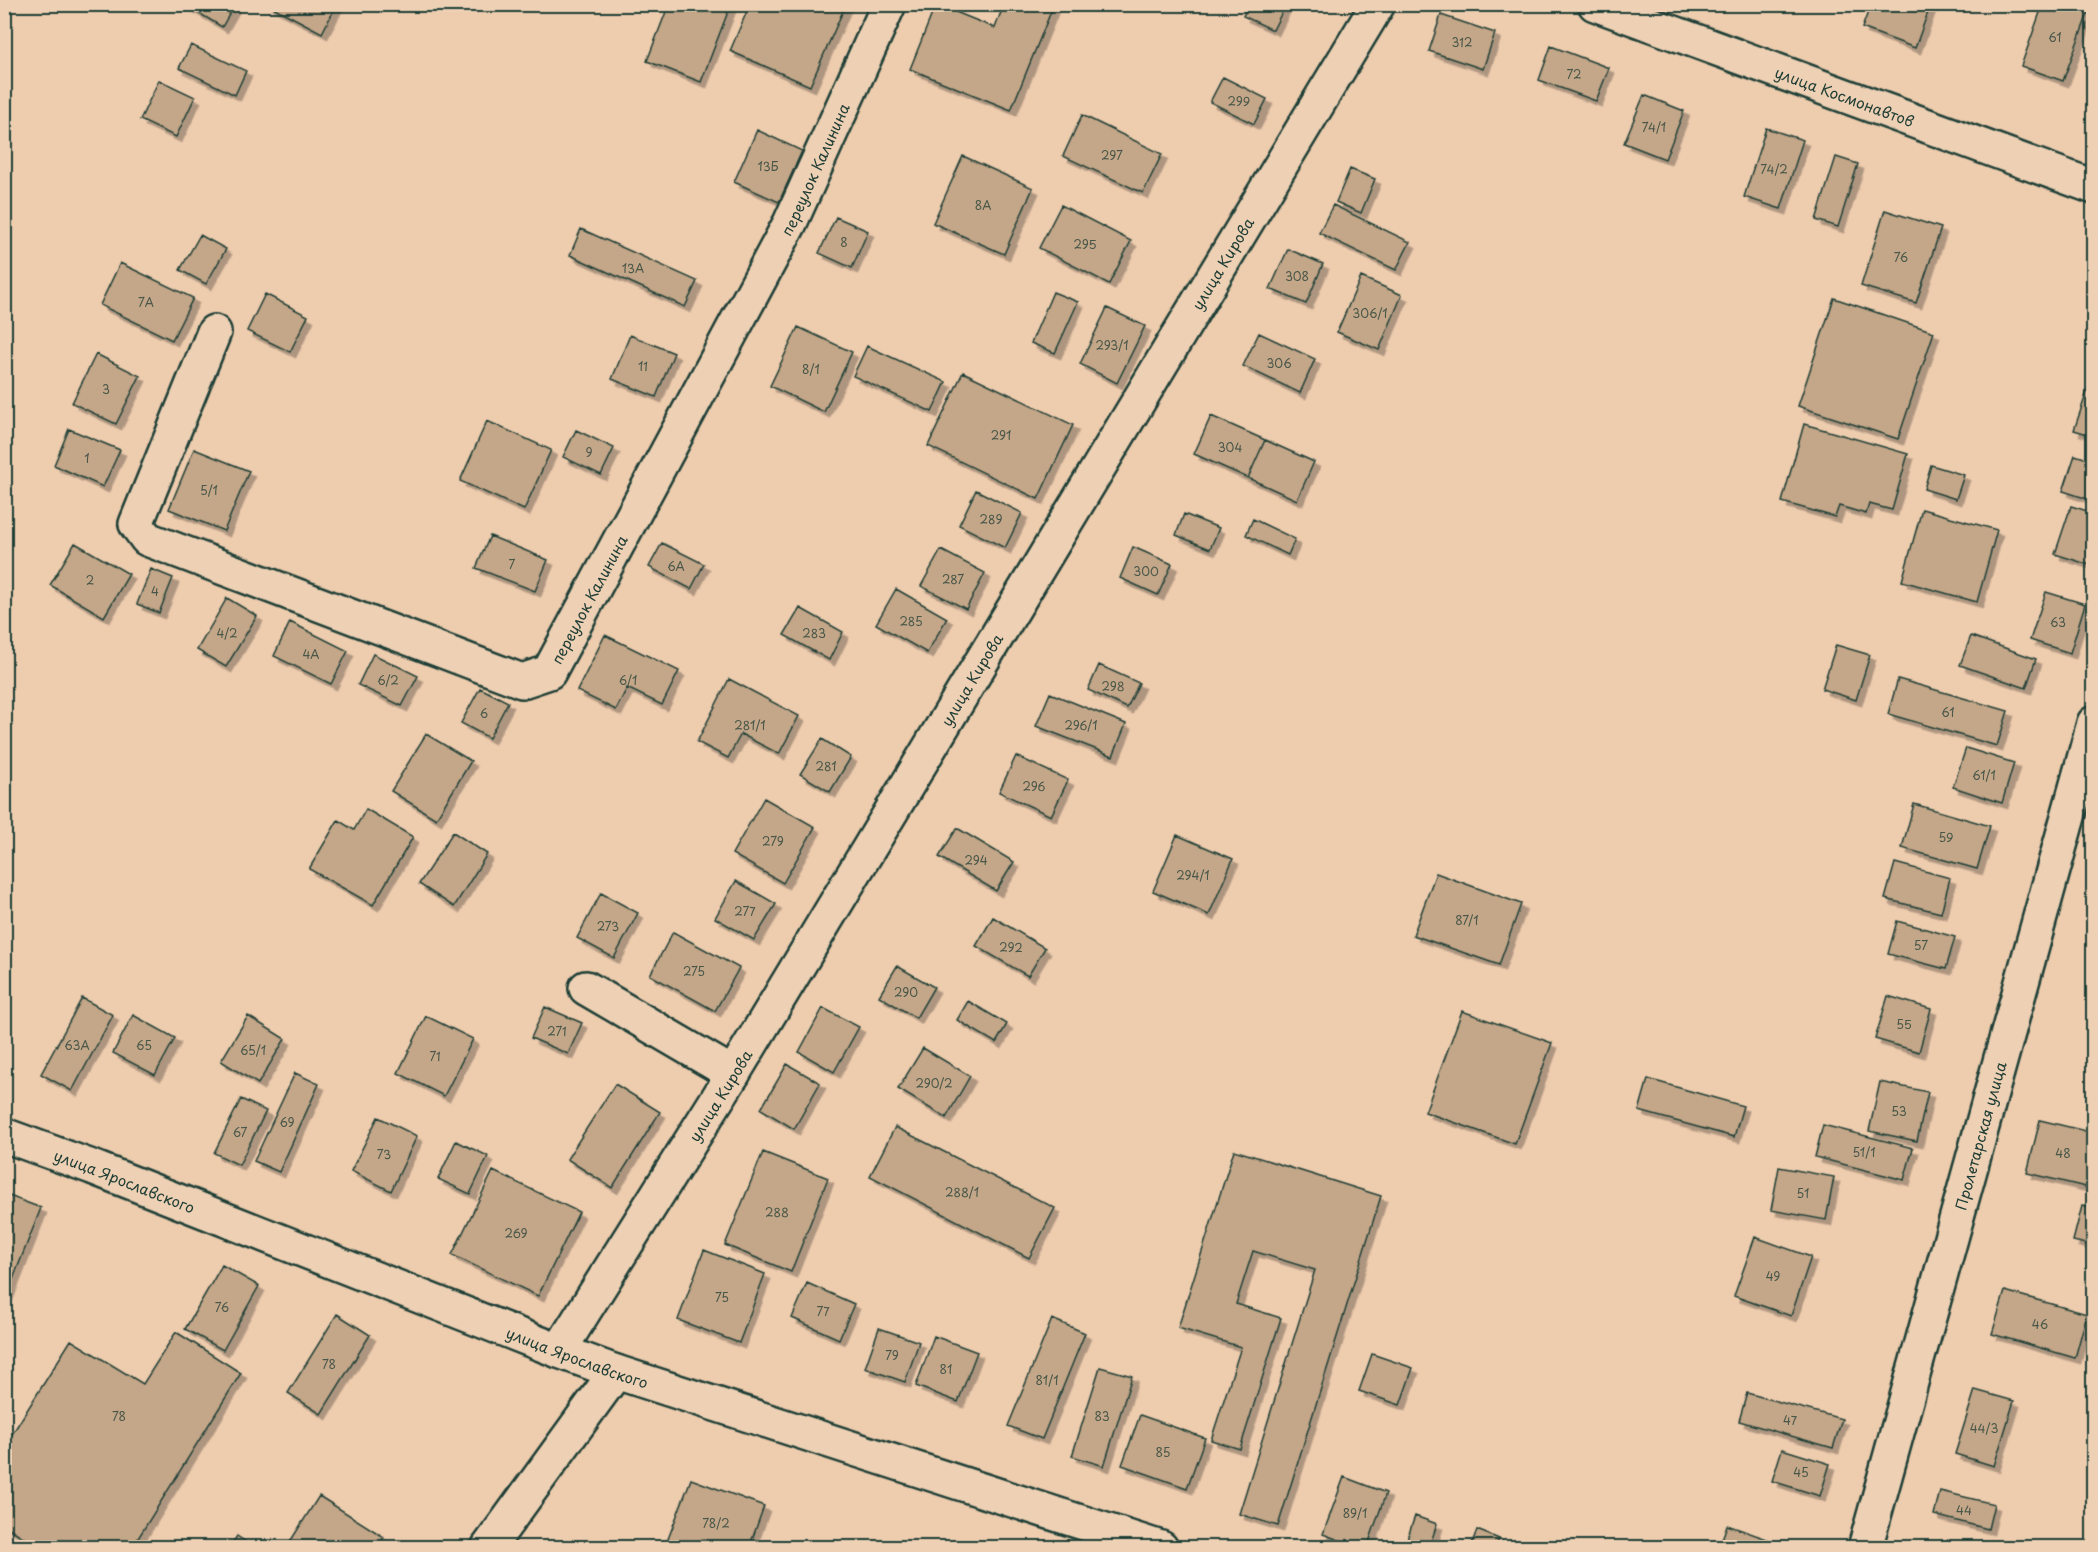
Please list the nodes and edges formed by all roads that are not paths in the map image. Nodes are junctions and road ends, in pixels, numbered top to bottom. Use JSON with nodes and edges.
{"nodes":[{"id":1,"x":889,"y":4,"type":"edge"},
{"id":2,"x":1378,"y":4,"type":"edge"},
{"id":3,"x":1595,"y":4,"type":"edge"},
{"id":4,"x":2094,"y":187,"type":"edge"},
{"id":5,"x":214,"y":332,"type":"dead end"},
{"id":6,"x":2094,"y":723,"type":"edge"},
{"id":7,"x":586,"y":988,"type":"dead end"},
{"id":8,"x":733,"y":1074,"type":"junction"},
{"id":9,"x":4,"y":1135,"type":"edge"},
{"id":10,"x":559,"y":1352,"type":"junction"},
{"id":11,"x":616,"y":1372,"type":"junction"},
{"id":12,"x":488,"y":1548,"type":"edge"},
{"id":13,"x":1161,"y":1548,"type":"edge"},
{"id":14,"x":1865,"y":1548,"type":"edge"}],
"edges":[{"from":1,"to":5,"type":"street","name":"переулок Калинина"},
{"from":2,"to":8,"type":"street","name":"улица Кирова"},
{"from":3,"to":4,"type":"street","name":"улица Космонавтов"},
{"from":6,"to":14,"type":"street","name":"Пролетарская улица"},
{"from":7,"to":8,"type":"street"},
{"from":8,"to":10,"type":"street","name":"улица Кирова"},
{"from":9,"to":10,"type":"street","name":"улица Ярославского"},
{"from":10,"to":11,"type":"street","name":"улица Ярославского"},
{"from":11,"to":12,"type":"street"},
{"from":11,"to":13,"type":"street","name":"улица Ярославского"}]}
